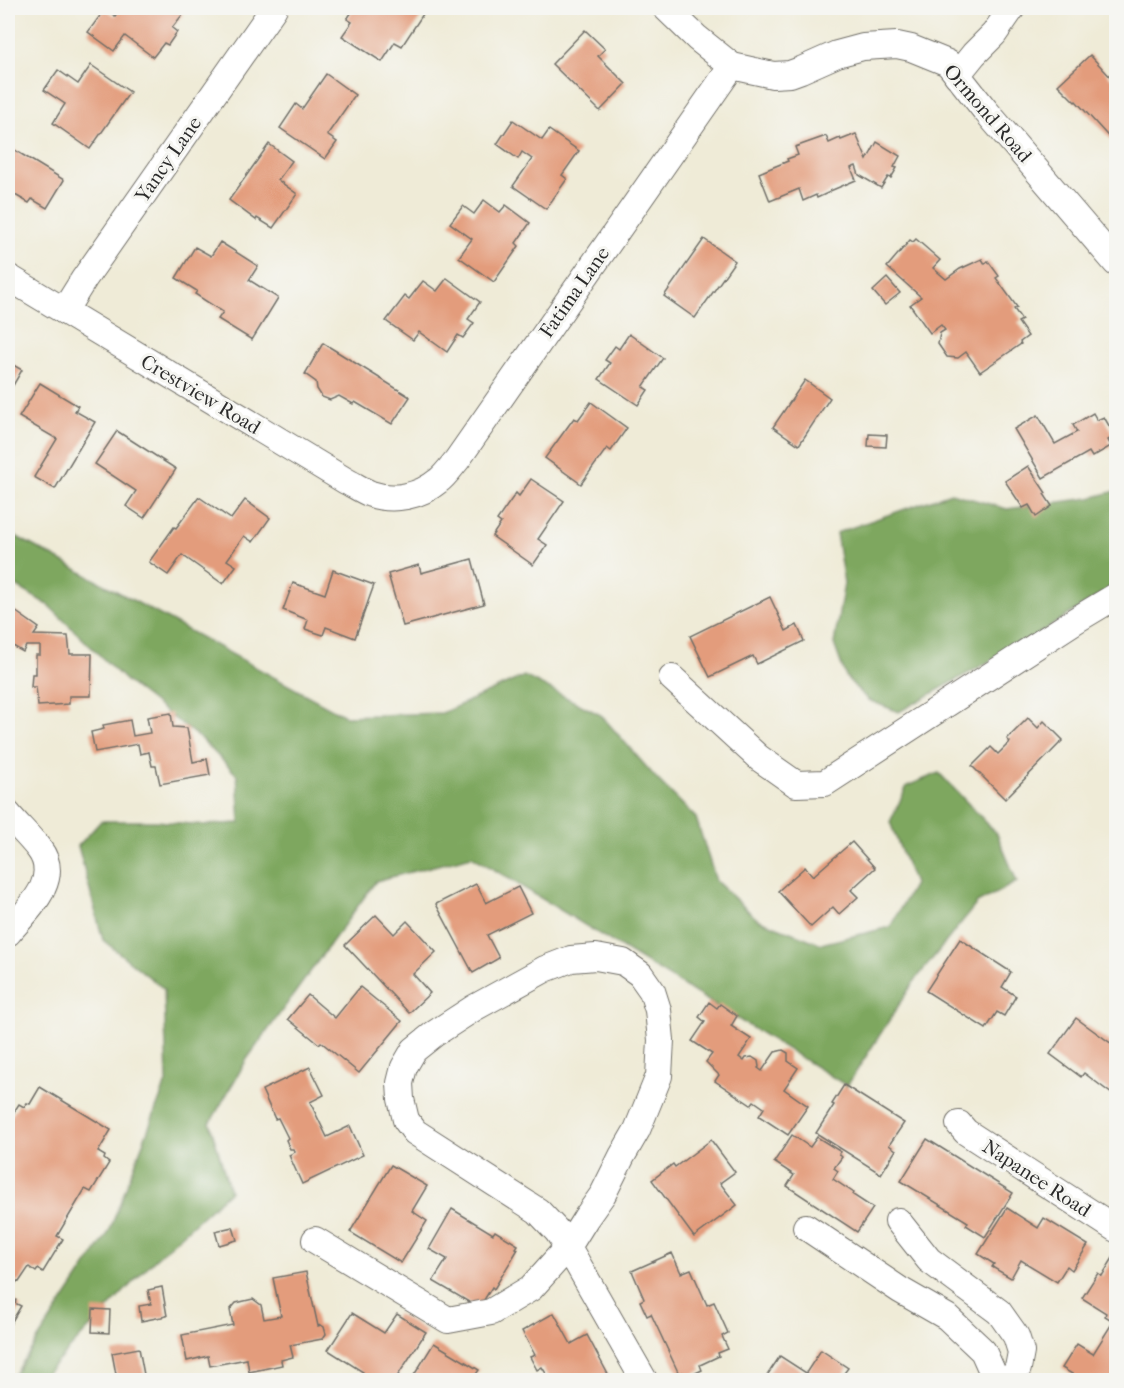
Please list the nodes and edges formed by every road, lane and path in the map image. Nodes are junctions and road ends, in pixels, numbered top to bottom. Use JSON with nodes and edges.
{"nodes":[{"id":1,"x":274,"y":8,"type":"edge"},
{"id":2,"x":666,"y":8,"type":"edge"},
{"id":3,"x":1012,"y":8,"type":"edge"},
{"id":4,"x":732,"y":66,"type":"junction"},
{"id":5,"x":957,"y":75,"type":"junction"},
{"id":6,"x":1116,"y":264,"type":"edge"},
{"id":7,"x":8,"y":277,"type":"edge"},
{"id":8,"x":64,"y":311,"type":"junction"},
{"id":9,"x":400,"y":497,"type":"joint"},
{"id":10,"x":1116,"y":596,"type":"edge"},
{"id":11,"x":672,"y":678,"type":"dead end"},
{"id":12,"x":8,"y":814,"type":"edge"},
{"id":13,"x":8,"y":933,"type":"edge"},
{"id":14,"x":960,"y":1124,"type":"dead end"},
{"id":15,"x":898,"y":1221,"type":"dead end"},
{"id":16,"x":806,"y":1227,"type":"dead end"},
{"id":17,"x":1116,"y":1229,"type":"edge"},
{"id":18,"x":315,"y":1240,"type":"dead end"},
{"id":19,"x":568,"y":1247,"type":"junction"},
{"id":20,"x":644,"y":1380,"type":"edge"},
{"id":21,"x":996,"y":1380,"type":"edge"},
{"id":22,"x":1011,"y":1380,"type":"edge"}],
"edges":[{"from":1,"to":8,"type":"street","name":"Yancy Lane"},
{"from":2,"to":4,"type":"street","name":"Ormond Road"},
{"from":3,"to":5,"type":"street"},
{"from":4,"to":5,"type":"street","name":"Ormond Road"},
{"from":4,"to":9,"type":"street","name":"Fatima Lane"},
{"from":5,"to":6,"type":"street","name":"Ormond Road"},
{"from":7,"to":8,"type":"street","name":"Crestview Road"},
{"from":8,"to":9,"type":"street","name":"Crestview Road"},
{"from":10,"to":11,"type":"street"},
{"from":12,"to":13,"type":"street"},
{"from":14,"to":17,"type":"street","name":"Napanee Road"},
{"from":15,"to":22,"type":"street"},
{"from":16,"to":21,"type":"street"},
{"from":18,"to":19,"type":"street"},
{"from":19,"to":19,"type":"street"},
{"from":19,"to":20,"type":"street"}]}
